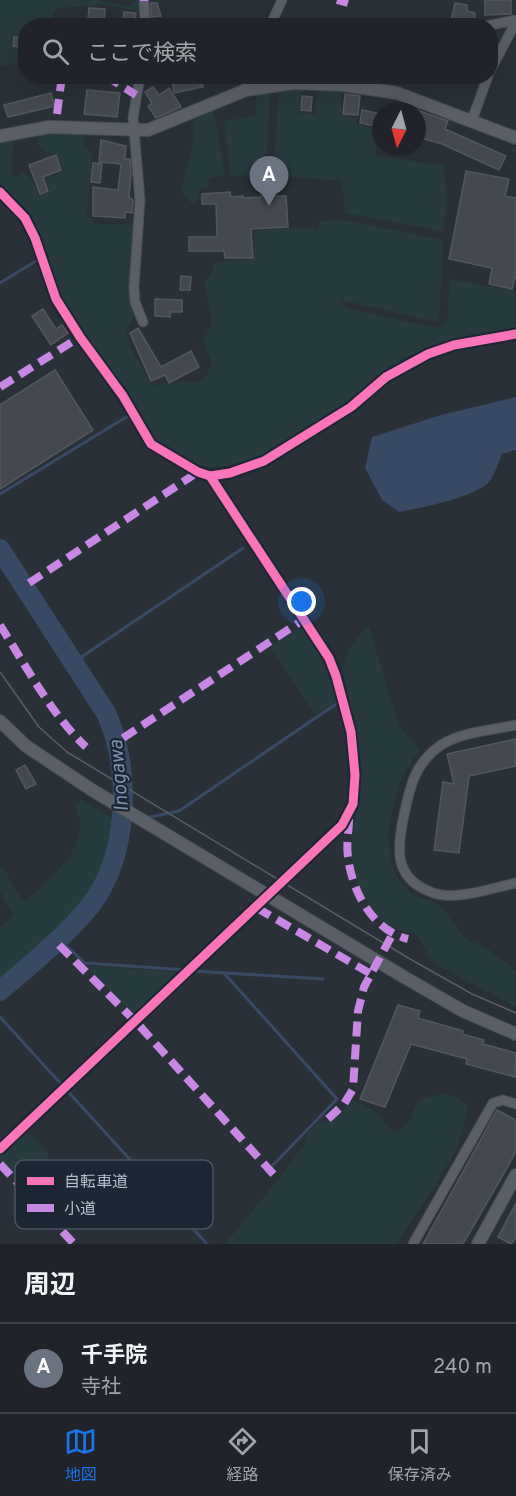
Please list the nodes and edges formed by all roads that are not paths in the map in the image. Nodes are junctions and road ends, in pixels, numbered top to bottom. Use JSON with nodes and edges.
{"nodes":[{"id":1,"x":282,"y":0,"type":"edge"},
{"id":2,"x":144,"y":1,"type":"edge"},
{"id":3,"x":145,"y":18,"type":"edge"},
{"id":4,"x":274,"y":18,"type":"edge"},
{"id":5,"x":516,"y":21,"type":"edge"},
{"id":6,"x":498,"y":24,"type":"edge"},
{"id":7,"x":498,"y":56,"type":"edge"},
{"id":8,"x":139,"y":84,"type":"edge"},
{"id":9,"x":247,"y":84,"type":"edge"},
{"id":10,"x":287,"y":84,"type":"edge"},
{"id":11,"x":309,"y":84,"type":"edge"},
{"id":12,"x":485,"y":84,"type":"edge"},
{"id":13,"x":246,"y":90,"type":"junction"},
{"id":14,"x":472,"y":120,"type":"junction"},
{"id":15,"x":133,"y":131,"type":"junction"},
{"id":16,"x":0,"y":136,"type":"edge"},
{"id":17,"x":516,"y":138,"type":"edge"},
{"id":18,"x":0,"y":192,"type":"edge"},
{"id":19,"x":143,"y":322,"type":"dead end"},
{"id":20,"x":516,"y":334,"type":"edge"},
{"id":21,"x":210,"y":476,"type":"junction"},
{"id":22,"x":0,"y":721,"type":"edge"},
{"id":23,"x":516,"y":725,"type":"edge"},
{"id":24,"x":516,"y":883,"type":"edge"},
{"id":25,"x":516,"y":1034,"type":"edge"},
{"id":26,"x":516,"y":1104,"type":"edge"},
{"id":27,"x":0,"y":1149,"type":"edge"},
{"id":28,"x":516,"y":1175,"type":"edge"},
{"id":29,"x":413,"y":1244,"type":"edge"},
{"id":30,"x":478,"y":1244,"type":"edge"}],
"edges":[{"from":1,"to":4,"type":"street"},
{"from":2,"to":3,"type":"street"},
{"from":5,"to":6,"type":"street"},
{"from":5,"to":7,"type":"street"},
{"from":8,"to":15,"type":"street"},
{"from":9,"to":13,"type":"street"},
{"from":10,"to":13,"type":"street"},
{"from":11,"to":14,"type":"street"},
{"from":12,"to":14,"type":"street"},
{"from":13,"to":15,"type":"street"},
{"from":14,"to":17,"type":"street"},
{"from":15,"to":16,"type":"street"},
{"from":15,"to":19,"type":"street"},
{"from":18,"to":21,"type":"street"},
{"from":20,"to":21,"type":"street"},
{"from":21,"to":27,"type":"street"},
{"from":22,"to":25,"type":"street","bridge":true},
{"from":23,"to":24,"type":"street"},
{"from":26,"to":29,"type":"street"},
{"from":28,"to":30,"type":"street"}]}
